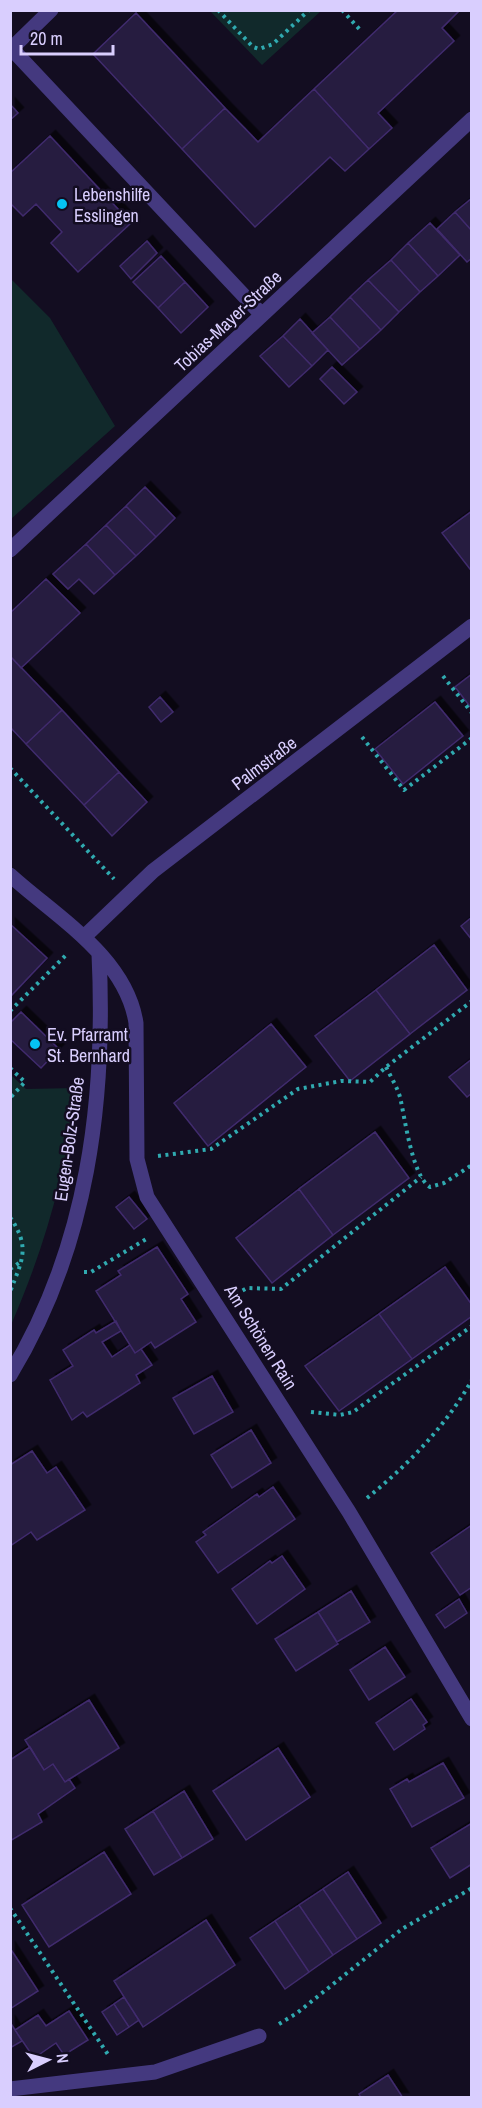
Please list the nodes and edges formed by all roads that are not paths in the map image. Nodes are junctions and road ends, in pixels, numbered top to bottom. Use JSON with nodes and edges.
{"nodes":[{"id":1,"x":51,"y":10,"type":"edge"},
{"id":2,"x":11,"y":48,"type":"edge"},
{"id":3,"x":471,"y":119,"type":"edge"},
{"id":4,"x":262,"y":315,"type":"junction"},
{"id":5,"x":10,"y":550,"type":"edge"},
{"id":6,"x":471,"y":626,"type":"edge"},
{"id":7,"x":10,"y":875,"type":"edge"},
{"id":8,"x":85,"y":936,"type":"junction"},
{"id":9,"x":99,"y":954,"type":"junction"},
{"id":10,"x":10,"y":1375,"type":"edge"},
{"id":11,"x":471,"y":1719,"type":"edge"},
{"id":12,"x":259,"y":2037,"type":"road end"},
{"id":13,"x":10,"y":2089,"type":"edge"}],
"edges":[{"from":1,"to":2,"type":"street"},
{"from":2,"to":4,"type":"street"},
{"from":3,"to":4,"type":"street","name":"Tobias-Mayer-Straße"},
{"from":4,"to":5,"type":"street","name":"Tobias-Mayer-Straße"},
{"from":6,"to":8,"type":"street","name":"Palmstraße"},
{"from":7,"to":8,"type":"street"},
{"from":8,"to":9,"type":"street"},
{"from":9,"to":10,"type":"street","name":"Eugen-Bolz-Straße"},
{"from":9,"to":11,"type":"street","name":"Am Schönen Rain"},
{"from":12,"to":13,"type":"street"}]}
